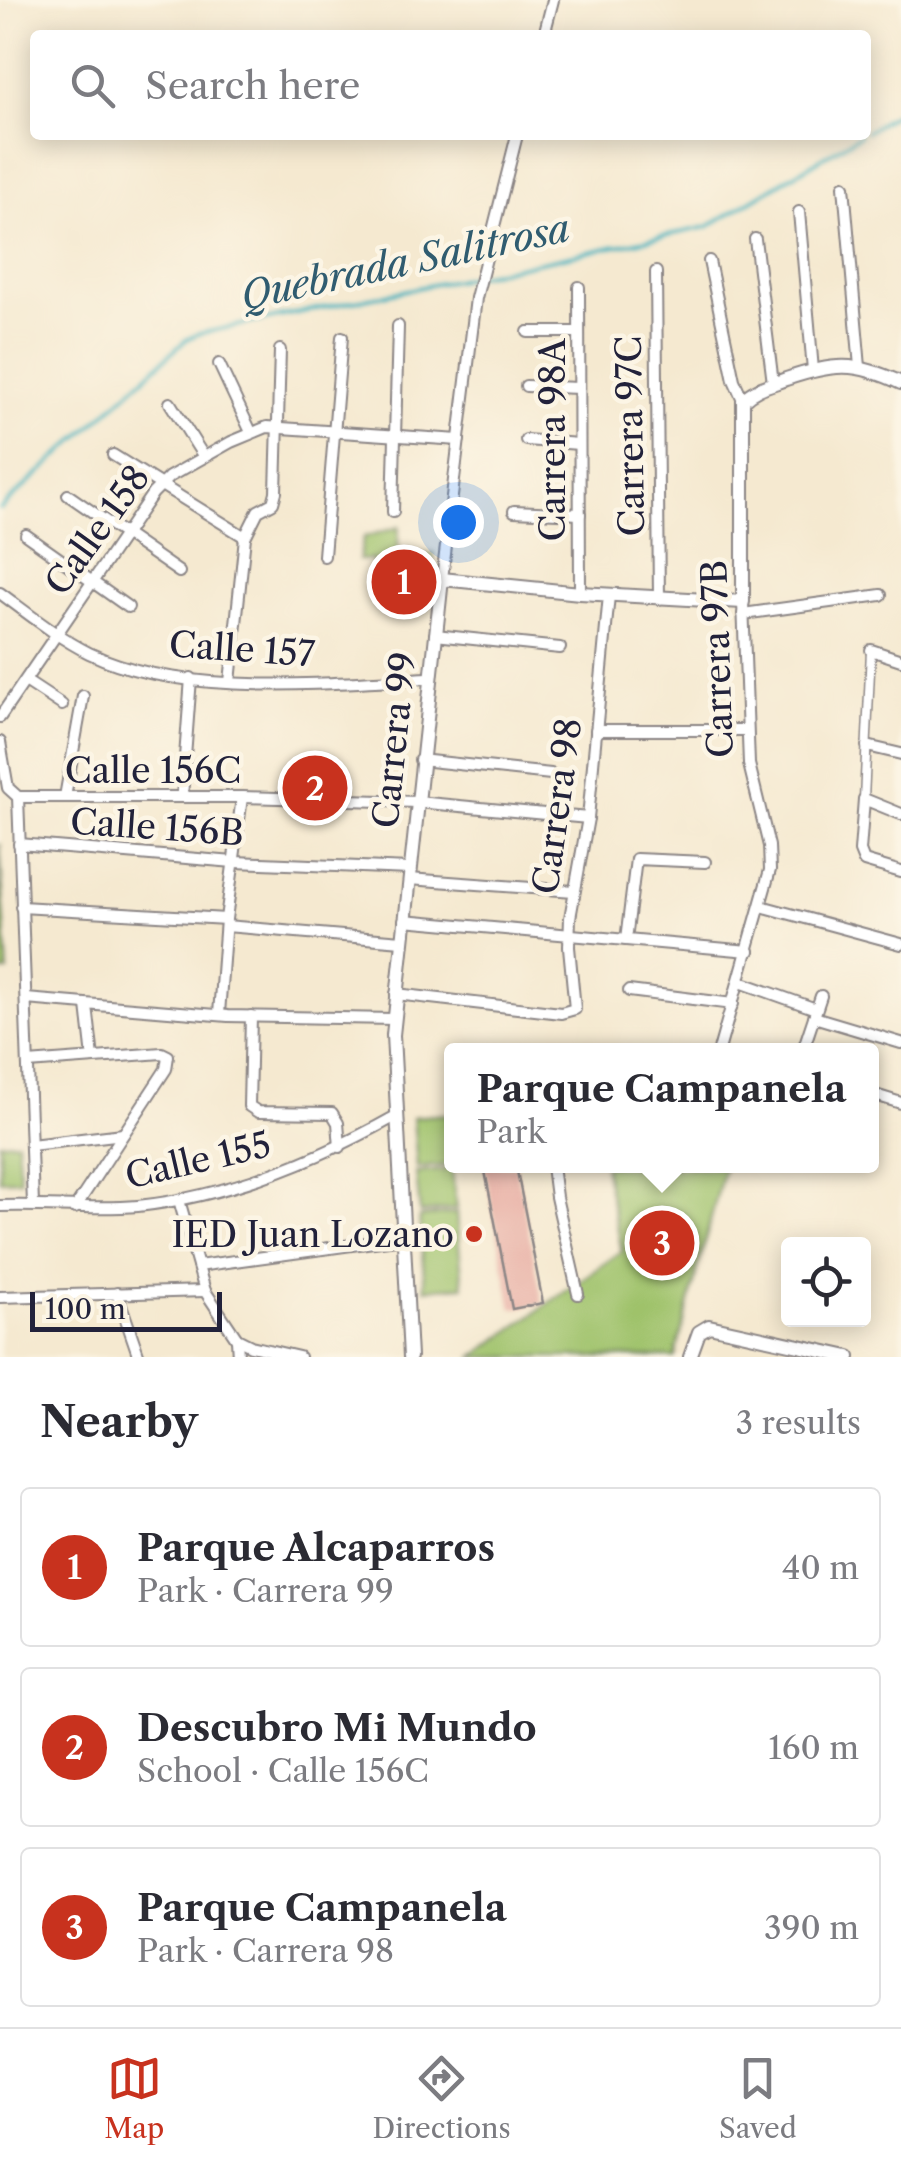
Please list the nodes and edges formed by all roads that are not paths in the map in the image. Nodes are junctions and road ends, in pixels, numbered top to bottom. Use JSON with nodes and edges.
{"nodes":[{"id":1,"x":553,"y":0,"type":"edge"},
{"id":2,"x":545,"y":30,"type":"edge"},
{"id":3,"x":516,"y":140,"type":"edge"},
{"id":4,"x":844,"y":186,"type":"dead end"},
{"id":5,"x":799,"y":212,"type":"dead end"},
{"id":6,"x":755,"y":239,"type":"dead end"},
{"id":7,"x":709,"y":261,"type":"dead end"},
{"id":8,"x":656,"y":272,"type":"dead end"},
{"id":9,"x":579,"y":286,"type":"dead end"},
{"id":10,"x":398,"y":326,"type":"dead end"},
{"id":11,"x":528,"y":332,"type":"dead end"},
{"id":12,"x":579,"y":332,"type":"junction"},
{"id":13,"x":342,"y":337,"type":"dead end"},
{"id":14,"x":280,"y":350,"type":"dead end"},
{"id":15,"x":219,"y":364,"type":"dead end"},
{"id":16,"x":860,"y":367,"type":"junction"},
{"id":17,"x":813,"y":370,"type":"junction"},
{"id":18,"x":901,"y":383,"type":"edge"},
{"id":19,"x":773,"y":384,"type":"junction"},
{"id":20,"x":526,"y":386,"type":"dead end"},
{"id":21,"x":579,"y":388,"type":"junction"},
{"id":22,"x":743,"y":400,"type":"junction"},
{"id":23,"x":170,"y":403,"type":"dead end"},
{"id":24,"x":278,"y":427,"type":"junction"},
{"id":25,"x":334,"y":430,"type":"junction"},
{"id":26,"x":252,"y":432,"type":"junction"},
{"id":27,"x":394,"y":434,"type":"junction"},
{"id":28,"x":459,"y":440,"type":"junction"},
{"id":29,"x":526,"y":440,"type":"dead end"},
{"id":30,"x":580,"y":444,"type":"junction"},
{"id":31,"x":113,"y":456,"type":"dead end"},
{"id":32,"x":204,"y":457,"type":"junction"},
{"id":33,"x":160,"y":486,"type":"junction"},
{"id":34,"x":68,"y":494,"type":"dead end"},
{"id":35,"x":514,"y":511,"type":"dead end"},
{"id":36,"x":393,"y":512,"type":"dead end"},
{"id":37,"x":580,"y":514,"type":"junction"},
{"id":38,"x":26,"y":535,"type":"dead end"},
{"id":39,"x":126,"y":535,"type":"junction"},
{"id":40,"x":245,"y":537,"type":"junction"},
{"id":41,"x":324,"y":556,"type":"dead end"},
{"id":42,"x":179,"y":572,"type":"dead end"},
{"id":43,"x":442,"y":579,"type":"junction"},
{"id":44,"x":94,"y":583,"type":"junction"},
{"id":45,"x":0,"y":593,"type":"edge"},
{"id":46,"x":580,"y":594,"type":"junction"},
{"id":47,"x":609,"y":595,"type":"junction"},
{"id":48,"x":880,"y":596,"type":"dead end"},
{"id":49,"x":660,"y":598,"type":"junction"},
{"id":50,"x":128,"y":607,"type":"dead end"},
{"id":51,"x":743,"y":608,"type":"junction"},
{"id":52,"x":436,"y":634,"type":"junction"},
{"id":53,"x":59,"y":635,"type":"junction"},
{"id":54,"x":560,"y":648,"type":"dead end"},
{"id":55,"x":871,"y":650,"type":"joint"},
{"id":56,"x":901,"y":660,"type":"edge"},
{"id":57,"x":190,"y":678,"type":"junction"},
{"id":58,"x":429,"y":678,"type":"junction"},
{"id":59,"x":27,"y":682,"type":"junction"},
{"id":60,"x":230,"y":682,"type":"junction"},
{"id":61,"x":83,"y":696,"type":"dead end"},
{"id":62,"x":62,"y":705,"type":"dead end"},
{"id":63,"x":0,"y":717,"type":"edge"},
{"id":64,"x":596,"y":730,"type":"junction"},
{"id":65,"x":746,"y":730,"type":"junction"},
{"id":66,"x":0,"y":742,"type":"edge"},
{"id":67,"x":867,"y":746,"type":"junction"},
{"id":68,"x":901,"y":754,"type":"edge"},
{"id":69,"x":420,"y":760,"type":"junction"},
{"id":70,"x":551,"y":774,"type":"dead end"},
{"id":71,"x":18,"y":797,"type":"junction"},
{"id":72,"x":65,"y":797,"type":"junction"},
{"id":73,"x":182,"y":797,"type":"junction"},
{"id":74,"x":242,"y":797,"type":"junction"},
{"id":75,"x":864,"y":799,"type":"junction"},
{"id":76,"x":416,"y":802,"type":"junction"},
{"id":77,"x":901,"y":814,"type":"edge"},
{"id":78,"x":588,"y":818,"type":"junction"},
{"id":79,"x":19,"y":844,"type":"junction"},
{"id":80,"x":234,"y":862,"type":"junction"},
{"id":81,"x":705,"y":862,"type":"dead end"},
{"id":82,"x":901,"y":872,"type":"edge"},
{"id":83,"x":409,"y":874,"type":"junction"},
{"id":84,"x":574,"y":891,"type":"junction"},
{"id":85,"x":761,"y":906,"type":"junction"},
{"id":86,"x":21,"y":907,"type":"junction"},
{"id":87,"x":404,"y":920,"type":"junction"},
{"id":88,"x":226,"y":922,"type":"junction"},
{"id":89,"x":569,"y":934,"type":"junction"},
{"id":90,"x":626,"y":940,"type":"junction"},
{"id":91,"x":402,"y":941,"type":"junction"},
{"id":92,"x":901,"y":944,"type":"edge"},
{"id":93,"x":749,"y":952,"type":"junction"},
{"id":94,"x":740,"y":982,"type":"junction"},
{"id":95,"x":629,"y":991,"type":"dead end"},
{"id":96,"x":396,"y":994,"type":"junction"},
{"id":97,"x":821,"y":996,"type":"dead end"},
{"id":98,"x":26,"y":999,"type":"junction"},
{"id":99,"x":733,"y":1004,"type":"junction"},
{"id":100,"x":87,"y":1006,"type":"junction"},
{"id":101,"x":814,"y":1013,"type":"junction"},
{"id":102,"x":220,"y":1014,"type":"junction"},
{"id":103,"x":251,"y":1016,"type":"junction"},
{"id":104,"x":394,"y":1019,"type":"junction"},
{"id":105,"x":721,"y":1043,"type":"edge"},
{"id":106,"x":804,"y":1043,"type":"edge"},
{"id":107,"x":901,"y":1043,"type":"edge"},
{"id":108,"x":93,"y":1058,"type":"junction"},
{"id":109,"x":28,"y":1063,"type":"junction"},
{"id":110,"x":396,"y":1116,"type":"junction"},
{"id":111,"x":123,"y":1134,"type":"junction"},
{"id":112,"x":31,"y":1145,"type":"junction"},
{"id":113,"x":340,"y":1147,"type":"junction"},
{"id":114,"x":553,"y":1173,"type":"edge"},
{"id":115,"x":179,"y":1200,"type":"junction"},
{"id":116,"x":33,"y":1204,"type":"junction"},
{"id":117,"x":0,"y":1206,"type":"edge"},
{"id":118,"x":74,"y":1208,"type":"junction"},
{"id":119,"x":403,"y":1238,"type":"junction"},
{"id":120,"x":198,"y":1266,"type":"junction"},
{"id":121,"x":206,"y":1290,"type":"junction"},
{"id":122,"x":117,"y":1293,"type":"junction"},
{"id":123,"x":578,"y":1294,"type":"dead end"},
{"id":124,"x":0,"y":1296,"type":"edge"},
{"id":125,"x":237,"y":1339,"type":"junction"},
{"id":126,"x":139,"y":1357,"type":"edge"},
{"id":127,"x":238,"y":1357,"type":"edge"},
{"id":128,"x":299,"y":1357,"type":"edge"},
{"id":129,"x":410,"y":1357,"type":"edge"},
{"id":130,"x":690,"y":1357,"type":"edge"},
{"id":131,"x":850,"y":1357,"type":"edge"}],
"edges":[{"from":1,"to":2,"type":"street"},
{"from":3,"to":28,"type":"street","name":"Carrera 99"},
{"from":4,"to":16,"type":"street"},
{"from":5,"to":17,"type":"street"},
{"from":6,"to":19,"type":"street"},
{"from":7,"to":22,"type":"street","name":"Carrera 97B"},
{"from":8,"to":49,"type":"street","name":"Carrera 97C"},
{"from":9,"to":12,"type":"street","name":"Carrera 98A"},
{"from":10,"to":27,"type":"street"},
{"from":11,"to":12,"type":"street"},
{"from":12,"to":21,"type":"street","name":"Carrera 98A"},
{"from":13,"to":25,"type":"street"},
{"from":14,"to":24,"type":"street"},
{"from":15,"to":26,"type":"street"},
{"from":16,"to":17,"type":"street"},
{"from":16,"to":18,"type":"street"},
{"from":17,"to":19,"type":"street"},
{"from":19,"to":22,"type":"street"},
{"from":20,"to":21,"type":"street"},
{"from":21,"to":30,"type":"street","name":"Carrera 98A"},
{"from":22,"to":51,"type":"street","name":"Carrera 97B"},
{"from":23,"to":32,"type":"street"},
{"from":24,"to":25,"type":"street","name":"Calle 158"},
{"from":24,"to":26,"type":"street","name":"Calle 158"},
{"from":24,"to":40,"type":"street"},
{"from":25,"to":27,"type":"street","name":"Calle 158"},
{"from":25,"to":41,"type":"street"},
{"from":26,"to":32,"type":"street","name":"Calle 158"},
{"from":27,"to":28,"type":"street","name":"Calle 158"},
{"from":27,"to":36,"type":"street"},
{"from":28,"to":43,"type":"street","name":"Carrera 99"},
{"from":29,"to":30,"type":"street"},
{"from":30,"to":37,"type":"street","name":"Carrera 98A"},
{"from":31,"to":33,"type":"street"},
{"from":32,"to":33,"type":"street","name":"Calle 158"},
{"from":33,"to":39,"type":"street","name":"Calle 158"},
{"from":33,"to":40,"type":"street"},
{"from":34,"to":39,"type":"street"},
{"from":35,"to":37,"type":"street"},
{"from":37,"to":46,"type":"street","name":"Carrera 98A"},
{"from":38,"to":44,"type":"street"},
{"from":39,"to":42,"type":"street"},
{"from":39,"to":44,"type":"street","name":"Calle 158"},
{"from":40,"to":60,"type":"street"},
{"from":43,"to":46,"type":"street"},
{"from":43,"to":52,"type":"street","name":"Carrera 99"},
{"from":44,"to":50,"type":"street"},
{"from":44,"to":53,"type":"street","name":"Calle 158"},
{"from":45,"to":53,"type":"street","name":"Calle 157"},
{"from":46,"to":47,"type":"street"},
{"from":47,"to":49,"type":"street"},
{"from":47,"to":64,"type":"street","name":"Carrera 98"},
{"from":48,"to":51,"type":"street"},
{"from":49,"to":51,"type":"street"},
{"from":51,"to":65,"type":"street","name":"Carrera 97B"},
{"from":52,"to":54,"type":"street"},
{"from":52,"to":58,"type":"street","name":"Carrera 99"},
{"from":53,"to":57,"type":"street","name":"Calle 157"},
{"from":53,"to":59,"type":"street","name":"Calle 158"},
{"from":55,"to":56,"type":"street"},
{"from":55,"to":67,"type":"street"},
{"from":57,"to":60,"type":"street","name":"Calle 157"},
{"from":57,"to":73,"type":"street"},
{"from":58,"to":60,"type":"street","name":"Calle 157"},
{"from":58,"to":69,"type":"street","name":"Carrera 99"},
{"from":59,"to":62,"type":"street"},
{"from":59,"to":63,"type":"street","name":"Calle 158"},
{"from":61,"to":72,"type":"street"},
{"from":64,"to":65,"type":"street"},
{"from":64,"to":78,"type":"street","name":"Carrera 98"},
{"from":65,"to":85,"type":"street","name":"Carrera 97B"},
{"from":66,"to":71,"type":"street"},
{"from":67,"to":68,"type":"street"},
{"from":67,"to":75,"type":"street"},
{"from":69,"to":70,"type":"street"},
{"from":69,"to":76,"type":"street","name":"Carrera 99"},
{"from":71,"to":72,"type":"street","name":"Calle 156C"},
{"from":71,"to":79,"type":"street"},
{"from":72,"to":73,"type":"street","name":"Calle 156C"},
{"from":73,"to":74,"type":"street","name":"Calle 156C"},
{"from":74,"to":76,"type":"street","name":"Calle 156C"},
{"from":74,"to":80,"type":"street"},
{"from":75,"to":77,"type":"street"},
{"from":75,"to":82,"type":"street"},
{"from":76,"to":78,"type":"street","name":"Calle 156C"},
{"from":76,"to":83,"type":"street","name":"Carrera 99"},
{"from":78,"to":84,"type":"street","name":"Carrera 98"},
{"from":79,"to":80,"type":"street","name":"Calle 156B"},
{"from":79,"to":86,"type":"street"},
{"from":80,"to":83,"type":"street","name":"Calle 156B"},
{"from":80,"to":88,"type":"street"},
{"from":81,"to":90,"type":"street"},
{"from":83,"to":84,"type":"street","name":"Calle 156B"},
{"from":83,"to":87,"type":"street","name":"Carrera 99"},
{"from":84,"to":89,"type":"street","name":"Carrera 98"},
{"from":85,"to":92,"type":"street"},
{"from":85,"to":93,"type":"street","name":"Carrera 97B"},
{"from":86,"to":88,"type":"street"},
{"from":86,"to":98,"type":"street"},
{"from":87,"to":89,"type":"street"},
{"from":87,"to":91,"type":"street","name":"Carrera 99"},
{"from":88,"to":91,"type":"street"},
{"from":88,"to":102,"type":"street"},
{"from":89,"to":90,"type":"street"},
{"from":89,"to":96,"type":"street","name":"Carrera 98"},
{"from":90,"to":93,"type":"street"},
{"from":91,"to":96,"type":"street","name":"Carrera 99"},
{"from":93,"to":94,"type":"street","name":"Carrera 97B"},
{"from":94,"to":99,"type":"street","name":"Carrera 97B"},
{"from":94,"to":101,"type":"street"},
{"from":95,"to":99,"type":"street"},
{"from":96,"to":104,"type":"street","name":"Carrera 99"},
{"from":97,"to":101,"type":"street"},
{"from":98,"to":100,"type":"street"},
{"from":98,"to":109,"type":"street"},
{"from":99,"to":105,"type":"street","name":"Carrera 97B"},
{"from":100,"to":102,"type":"street"},
{"from":100,"to":108,"type":"street"},
{"from":101,"to":106,"type":"street"},
{"from":101,"to":107,"type":"street"},
{"from":102,"to":103,"type":"street"},
{"from":103,"to":104,"type":"street"},
{"from":103,"to":113,"type":"street"},
{"from":104,"to":110,"type":"street","name":"Carrera 99"},
{"from":108,"to":109,"type":"street"},
{"from":108,"to":111,"type":"street"},
{"from":109,"to":112,"type":"street"},
{"from":110,"to":113,"type":"street","name":"Calle 155"},
{"from":110,"to":119,"type":"street","name":"Carrera 99"},
{"from":111,"to":112,"type":"street"},
{"from":111,"to":118,"type":"street"},
{"from":112,"to":116,"type":"street"},
{"from":113,"to":115,"type":"street","name":"Calle 155"},
{"from":114,"to":123,"type":"street"},
{"from":115,"to":118,"type":"street","name":"Calle 155"},
{"from":115,"to":120,"type":"street"},
{"from":116,"to":117,"type":"street","name":"Calle 155"},
{"from":116,"to":118,"type":"street","name":"Calle 155"},
{"from":119,"to":120,"type":"street"},
{"from":119,"to":129,"type":"street","name":"Carrera 99"},
{"from":120,"to":121,"type":"street"},
{"from":121,"to":122,"type":"street"},
{"from":121,"to":125,"type":"street"},
{"from":122,"to":124,"type":"street"},
{"from":122,"to":126,"type":"street"},
{"from":125,"to":127,"type":"street"},
{"from":125,"to":128,"type":"street"},
{"from":130,"to":131,"type":"street"}]}
